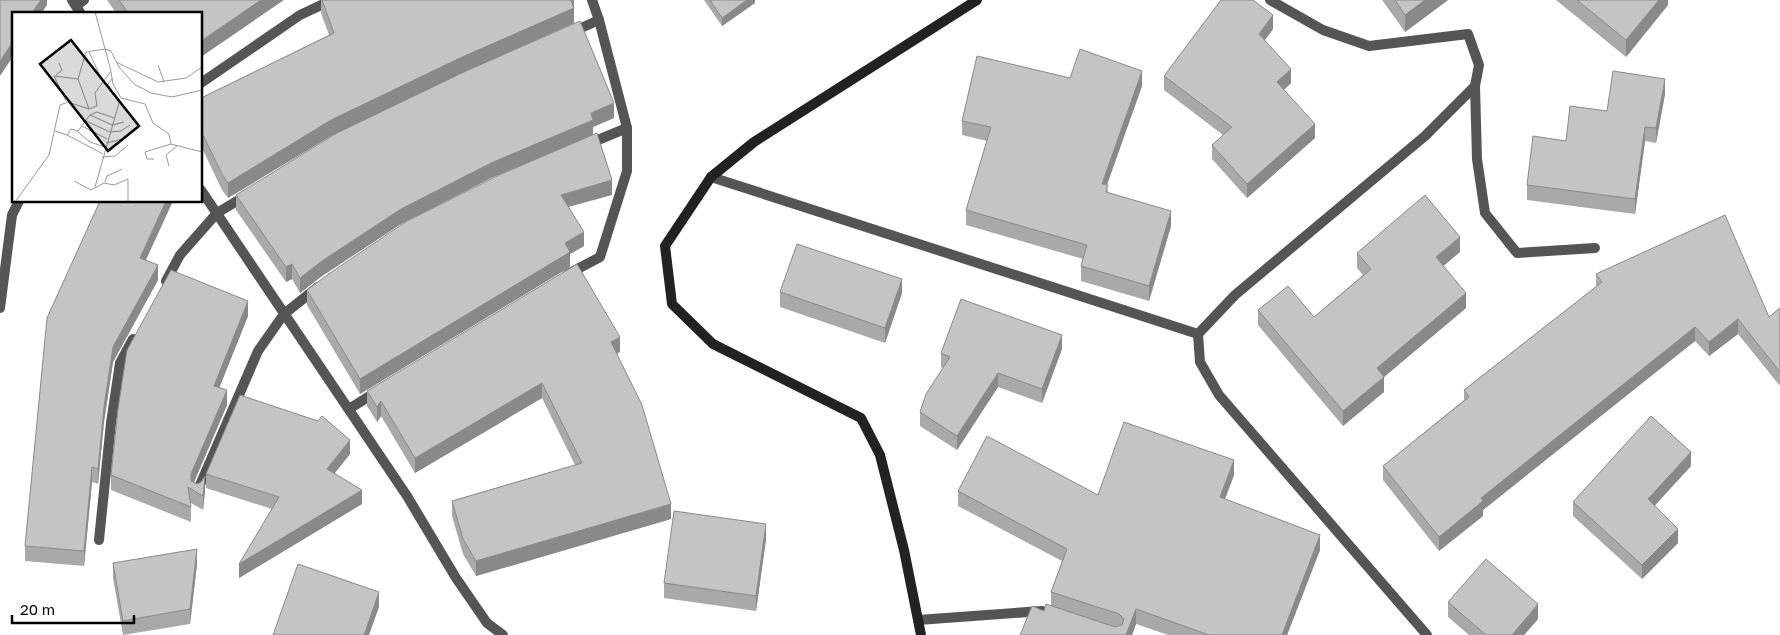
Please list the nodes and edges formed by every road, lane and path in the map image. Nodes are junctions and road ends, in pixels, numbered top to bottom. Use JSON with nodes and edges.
{"nodes":[{"id":1,"x":332,"y":0,"type":"edge"},
{"id":2,"x":592,"y":0,"type":"edge"},
{"id":3,"x":978,"y":0,"type":"edge"},
{"id":4,"x":1270,"y":0,"type":"edge"},
{"id":5,"x":599,"y":20,"type":"junction"},
{"id":6,"x":563,"y":36,"type":"edge"},
{"id":7,"x":202,"y":82,"type":"edge"},
{"id":8,"x":1475,"y":86,"type":"junction"},
{"id":9,"x":627,"y":128,"type":"junction"},
{"id":10,"x":582,"y":147,"type":"edge"},
{"id":11,"x":711,"y":177,"type":"junction"},
{"id":12,"x":259,"y":188,"type":"edge"},
{"id":13,"x":202,"y":191,"type":"edge"},
{"id":14,"x":18,"y":202,"type":"edge"},
{"id":15,"x":217,"y":213,"type":"junction"},
{"id":16,"x":1595,"y":248,"type":"dead end"},
{"id":17,"x":560,"y":279,"type":"edge"},
{"id":18,"x":326,"y":282,"type":"edge"},
{"id":19,"x":162,"y":288,"type":"edge"},
{"id":20,"x":0,"y":308,"type":"edge"},
{"id":21,"x":284,"y":314,"type":"junction"},
{"id":22,"x":138,"y":330,"type":"edge"},
{"id":23,"x":1198,"y":334,"type":"junction"},
{"id":24,"x":391,"y":383,"type":"edge"},
{"id":25,"x":349,"y":409,"type":"junction"},
{"id":26,"x":197,"y":492,"type":"edge"},
{"id":27,"x":100,"y":540,"type":"dead end"},
{"id":28,"x":1052,"y":614,"type":"edge"},
{"id":29,"x":918,"y":620,"type":"junction"},
{"id":30,"x":503,"y":635,"type":"edge"},
{"id":31,"x":921,"y":635,"type":"edge"},
{"id":32,"x":1427,"y":635,"type":"edge"}],
"edges":[{"from":1,"to":7,"type":"street"},
{"from":2,"to":5,"type":"street"},
{"from":3,"to":11,"type":"street"},
{"from":4,"to":8,"type":"street"},
{"from":5,"to":6,"type":"street"},
{"from":5,"to":9,"type":"street"},
{"from":8,"to":16,"type":"street"},
{"from":8,"to":23,"type":"street"},
{"from":9,"to":10,"type":"street"},
{"from":9,"to":17,"type":"street"},
{"from":11,"to":23,"type":"street"},
{"from":11,"to":29,"type":"street"},
{"from":12,"to":15,"type":"street"},
{"from":13,"to":15,"type":"street"},
{"from":14,"to":20,"type":"street"},
{"from":15,"to":19,"type":"street"},
{"from":15,"to":21,"type":"street"},
{"from":18,"to":21,"type":"street"},
{"from":21,"to":25,"type":"street"},
{"from":21,"to":26,"type":"street"},
{"from":22,"to":27,"type":"street"},
{"from":23,"to":32,"type":"street"},
{"from":24,"to":25,"type":"street"},
{"from":25,"to":30,"type":"street"},
{"from":28,"to":29,"type":"street"},
{"from":29,"to":31,"type":"street"}]}
